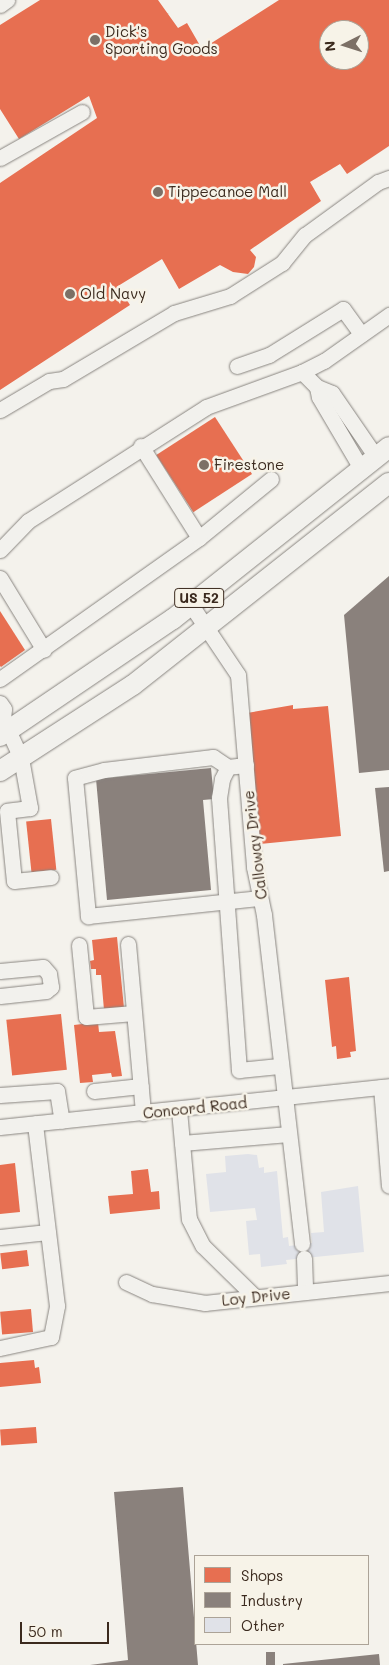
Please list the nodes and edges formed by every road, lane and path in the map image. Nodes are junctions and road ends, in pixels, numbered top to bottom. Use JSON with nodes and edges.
{"nodes":[{"id":1,"x":7,"y":0,"type":"edge"},
{"id":2,"x":0,"y":4,"type":"edge"},
{"id":3,"x":82,"y":112,"type":"dead end"},
{"id":4,"x":0,"y":158,"type":"edge"},
{"id":5,"x":389,"y":178,"type":"edge"},
{"id":6,"x":389,"y":315,"type":"edge"},
{"id":7,"x":361,"y":334,"type":"junction"},
{"id":8,"x":237,"y":366,"type":"dead end"},
{"id":9,"x":302,"y":372,"type":"junction"},
{"id":10,"x":0,"y":410,"type":"edge"},
{"id":11,"x":142,"y":446,"type":"junction"},
{"id":12,"x":376,"y":458,"type":"edge"},
{"id":13,"x":271,"y":479,"type":"dead end"},
{"id":14,"x":389,"y":483,"type":"edge"},
{"id":15,"x":199,"y":538,"type":"junction"},
{"id":16,"x":0,"y":550,"type":"edge"},
{"id":17,"x":0,"y":578,"type":"edge"},
{"id":18,"x":191,"y":605,"type":"junction"},
{"id":19,"x":208,"y":627,"type":"junction"},
{"id":20,"x":44,"y":650,"type":"junction"},
{"id":21,"x":0,"y":679,"type":"edge"},
{"id":22,"x":0,"y":702,"type":"edge"},
{"id":23,"x":3,"y":726,"type":"edge"},
{"id":24,"x":21,"y":758,"type":"junction"},
{"id":25,"x":246,"y":765,"type":"junction"},
{"id":26,"x":228,"y":767,"type":"junction"},
{"id":27,"x":0,"y":771,"type":"edge"},
{"id":28,"x":50,"y":877,"type":"dead end"},
{"id":29,"x":260,"y":898,"type":"junction"},
{"id":30,"x":227,"y":902,"type":"junction"},
{"id":31,"x":128,"y":944,"type":"dead end"},
{"id":32,"x":79,"y":945,"type":"dead end"},
{"id":33,"x":0,"y":971,"type":"edge"},
{"id":34,"x":0,"y":996,"type":"edge"},
{"id":35,"x":134,"y":1013,"type":"junction"},
{"id":36,"x":279,"y":1066,"type":"junction"},
{"id":37,"x":141,"y":1086,"type":"junction"},
{"id":38,"x":385,"y":1086,"type":"edge"},
{"id":39,"x":94,"y":1091,"type":"dead end"},
{"id":40,"x":0,"y":1095,"type":"edge"},
{"id":41,"x":285,"y":1099,"type":"junction"},
{"id":42,"x":179,"y":1110,"type":"junction"},
{"id":43,"x":144,"y":1113,"type":"junction"},
{"id":44,"x":62,"y":1121,"type":"junction"},
{"id":45,"x":35,"y":1123,"type":"junction"},
{"id":46,"x":0,"y":1127,"type":"edge"},
{"id":47,"x":289,"y":1134,"type":"junction"},
{"id":48,"x":182,"y":1143,"type":"junction"},
{"id":49,"x":389,"y":1186,"type":"edge"},
{"id":50,"x":48,"y":1232,"type":"junction"},
{"id":51,"x":0,"y":1237,"type":"edge"},
{"id":52,"x":126,"y":1282,"type":"dead end"},
{"id":53,"x":389,"y":1283,"type":"edge"},
{"id":54,"x":305,"y":1292,"type":"junction"},
{"id":55,"x":255,"y":1297,"type":"junction"},
{"id":56,"x":0,"y":1348,"type":"edge"}],
"edges":[{"from":1,"to":2,"type":"street"},
{"from":3,"to":4,"type":"street"},
{"from":5,"to":10,"type":"street"},
{"from":6,"to":7,"type":"street"},
{"from":7,"to":8,"type":"street"},
{"from":7,"to":9,"type":"street"},
{"from":9,"to":11,"type":"street"},
{"from":9,"to":12,"type":"street"},
{"from":11,"to":15,"type":"street"},
{"from":11,"to":16,"type":"street"},
{"from":12,"to":18,"type":"main road","number":"US 52"},
{"from":13,"to":15,"type":"street"},
{"from":14,"to":19,"type":"main road","number":"US 52"},
{"from":15,"to":20,"type":"street"},
{"from":17,"to":20,"type":"street"},
{"from":18,"to":19,"type":"street","name":"Calloway Drive"},
{"from":18,"to":23,"type":"main road","number":"US 52"},
{"from":19,"to":24,"type":"main road","number":"US 52"},
{"from":19,"to":25,"type":"street","name":"Calloway Drive"},
{"from":20,"to":21,"type":"street"},
{"from":22,"to":23,"type":"street"},
{"from":23,"to":24,"type":"street"},
{"from":24,"to":27,"type":"main road","number":"US 52"},
{"from":24,"to":28,"type":"street"},
{"from":25,"to":26,"type":"street"},
{"from":25,"to":29,"type":"street","name":"Calloway Drive"},
{"from":26,"to":30,"type":"street"},
{"from":26,"to":30,"type":"street"},
{"from":29,"to":30,"type":"street"},
{"from":29,"to":36,"type":"street","name":"Calloway Drive"},
{"from":30,"to":36,"type":"street"},
{"from":31,"to":35,"type":"street"},
{"from":32,"to":35,"type":"street"},
{"from":33,"to":34,"type":"street"},
{"from":35,"to":37,"type":"street"},
{"from":36,"to":41,"type":"street","name":"Calloway Drive"},
{"from":37,"to":39,"type":"street"},
{"from":37,"to":43,"type":"street"},
{"from":38,"to":41,"type":"street","name":"Concord Road"},
{"from":38,"to":49,"type":"street"},
{"from":40,"to":44,"type":"street"},
{"from":41,"to":42,"type":"street","name":"Concord Road"},
{"from":41,"to":47,"type":"street","name":"Calloway Drive"},
{"from":42,"to":43,"type":"street","name":"Concord Road"},
{"from":42,"to":48,"type":"street"},
{"from":43,"to":44,"type":"street","name":"Concord Road"},
{"from":44,"to":45,"type":"street","name":"Concord Road"},
{"from":45,"to":46,"type":"street","name":"Concord Road"},
{"from":45,"to":50,"type":"street"},
{"from":47,"to":48,"type":"street"},
{"from":47,"to":54,"type":"street","name":"Calloway Drive"},
{"from":48,"to":55,"type":"street"},
{"from":50,"to":51,"type":"street"},
{"from":50,"to":56,"type":"street"},
{"from":52,"to":55,"type":"street","name":"Loy Drive"},
{"from":53,"to":54,"type":"street","name":"Loy Drive"},
{"from":54,"to":55,"type":"street","name":"Loy Drive"}]}
